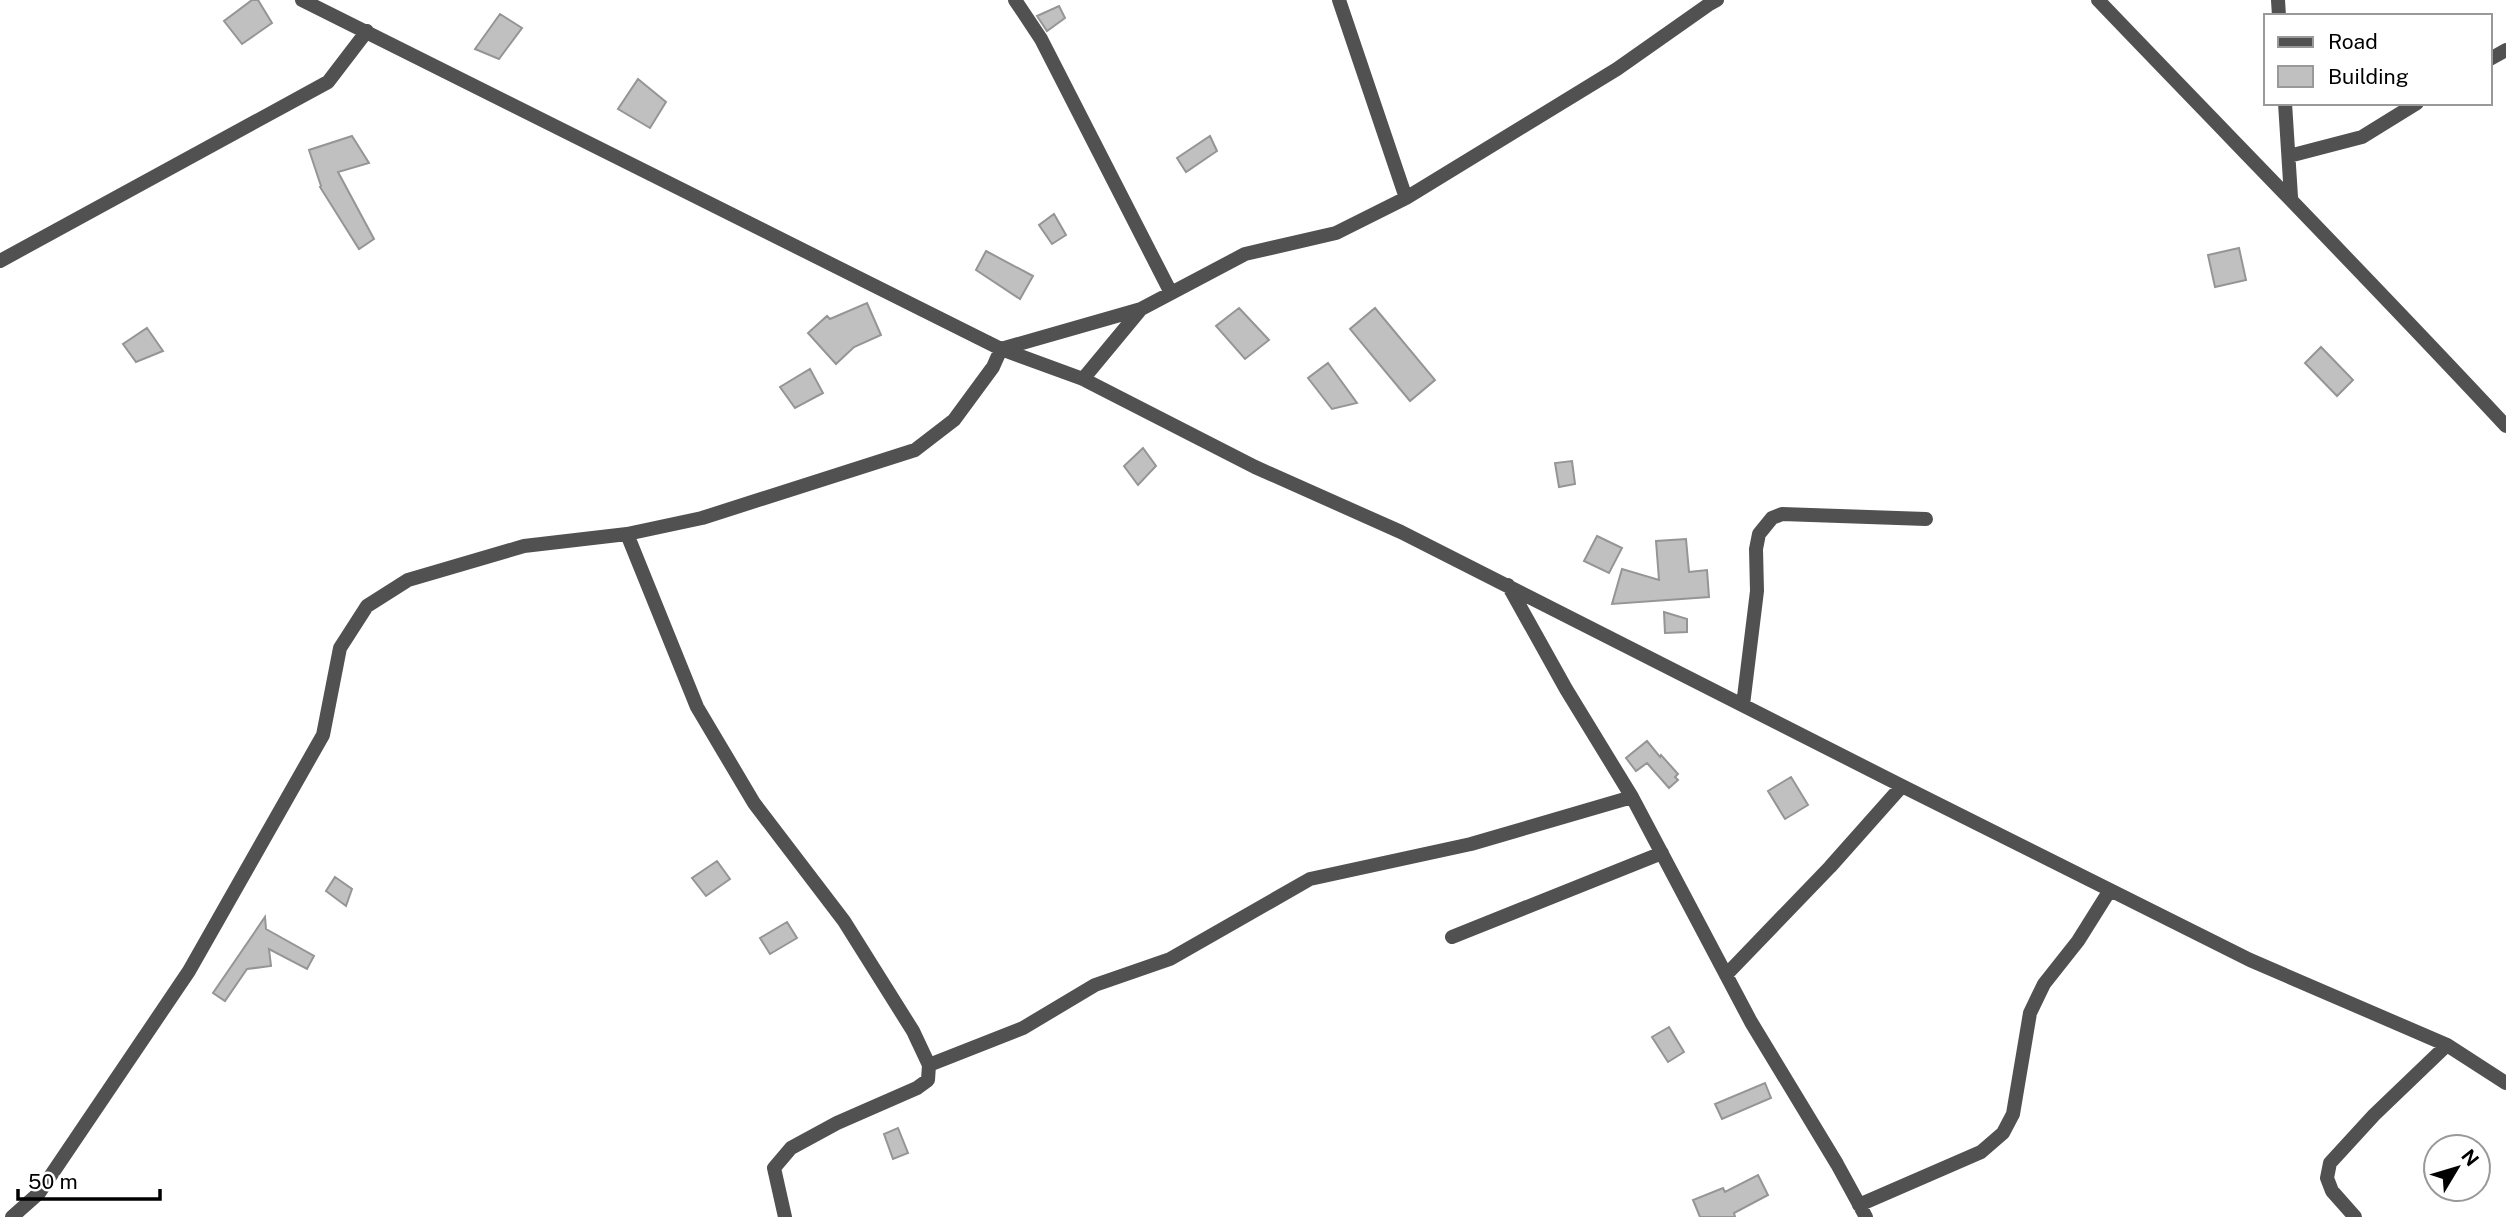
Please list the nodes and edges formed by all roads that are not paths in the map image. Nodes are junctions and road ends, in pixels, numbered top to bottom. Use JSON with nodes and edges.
{"nodes":[{"id":1,"x":302,"y":0,"type":"edge"},
{"id":2,"x":1015,"y":0,"type":"edge"},
{"id":3,"x":1339,"y":0,"type":"edge"},
{"id":4,"x":1717,"y":0,"type":"edge"},
{"id":5,"x":2098,"y":0,"type":"edge"},
{"id":6,"x":367,"y":32,"type":"junction"},
{"id":7,"x":2285,"y":105,"type":"edge"},
{"id":8,"x":2414,"y":105,"type":"edge"},
{"id":9,"x":2289,"y":156,"type":"junction"},
{"id":10,"x":2291,"y":197,"type":"junction"},
{"id":11,"x":1406,"y":198,"type":"junction"},
{"id":12,"x":0,"y":261,"type":"edge"},
{"id":13,"x":1171,"y":293,"type":"junction"},
{"id":14,"x":1141,"y":309,"type":"junction"},
{"id":15,"x":1001,"y":349,"type":"junction"},
{"id":16,"x":1083,"y":379,"type":"junction"},
{"id":17,"x":2506,"y":426,"type":"edge"},
{"id":18,"x":1926,"y":519,"type":"dead end"},
{"id":19,"x":627,"y":534,"type":"junction"},
{"id":20,"x":1507,"y":584,"type":"junction"},
{"id":21,"x":1743,"y":705,"type":"junction"},
{"id":22,"x":1902,"y":786,"type":"junction"},
{"id":23,"x":1632,"y":797,"type":"junction"},
{"id":24,"x":1662,"y":853,"type":"junction"},
{"id":25,"x":2110,"y":890,"type":"junction"},
{"id":26,"x":1452,"y":936,"type":"dead end"},
{"id":27,"x":1726,"y":975,"type":"junction"},
{"id":28,"x":2447,"y":1045,"type":"junction"},
{"id":29,"x":929,"y":1065,"type":"junction"},
{"id":30,"x":2506,"y":1083,"type":"edge"},
{"id":31,"x":1862,"y":1211,"type":"edge"},
{"id":32,"x":12,"y":1217,"type":"edge"},
{"id":33,"x":785,"y":1217,"type":"edge"},
{"id":34,"x":2355,"y":1217,"type":"edge"}],
"edges":[{"from":1,"to":6,"type":"street"},
{"from":2,"to":13,"type":"street"},
{"from":3,"to":11,"type":"street"},
{"from":4,"to":11,"type":"street"},
{"from":5,"to":10,"type":"street"},
{"from":6,"to":12,"type":"street"},
{"from":6,"to":15,"type":"street"},
{"from":7,"to":9,"type":"street"},
{"from":8,"to":9,"type":"street"},
{"from":9,"to":10,"type":"street"},
{"from":10,"to":17,"type":"street"},
{"from":11,"to":13,"type":"street"},
{"from":13,"to":14,"type":"street"},
{"from":14,"to":15,"type":"street"},
{"from":14,"to":16,"type":"street"},
{"from":15,"to":16,"type":"street"},
{"from":15,"to":19,"type":"street"},
{"from":16,"to":20,"type":"street"},
{"from":18,"to":21,"type":"street"},
{"from":19,"to":29,"type":"street"},
{"from":19,"to":32,"type":"street"},
{"from":20,"to":21,"type":"street"},
{"from":20,"to":23,"type":"street"},
{"from":21,"to":22,"type":"street"},
{"from":22,"to":25,"type":"street"},
{"from":22,"to":27,"type":"street"},
{"from":23,"to":24,"type":"street"},
{"from":23,"to":29,"type":"street"},
{"from":24,"to":26,"type":"street"},
{"from":24,"to":27,"type":"street"},
{"from":25,"to":28,"type":"street"},
{"from":25,"to":31,"type":"street"},
{"from":27,"to":31,"type":"street"},
{"from":28,"to":30,"type":"street"},
{"from":28,"to":34,"type":"street"},
{"from":29,"to":33,"type":"street"}]}
